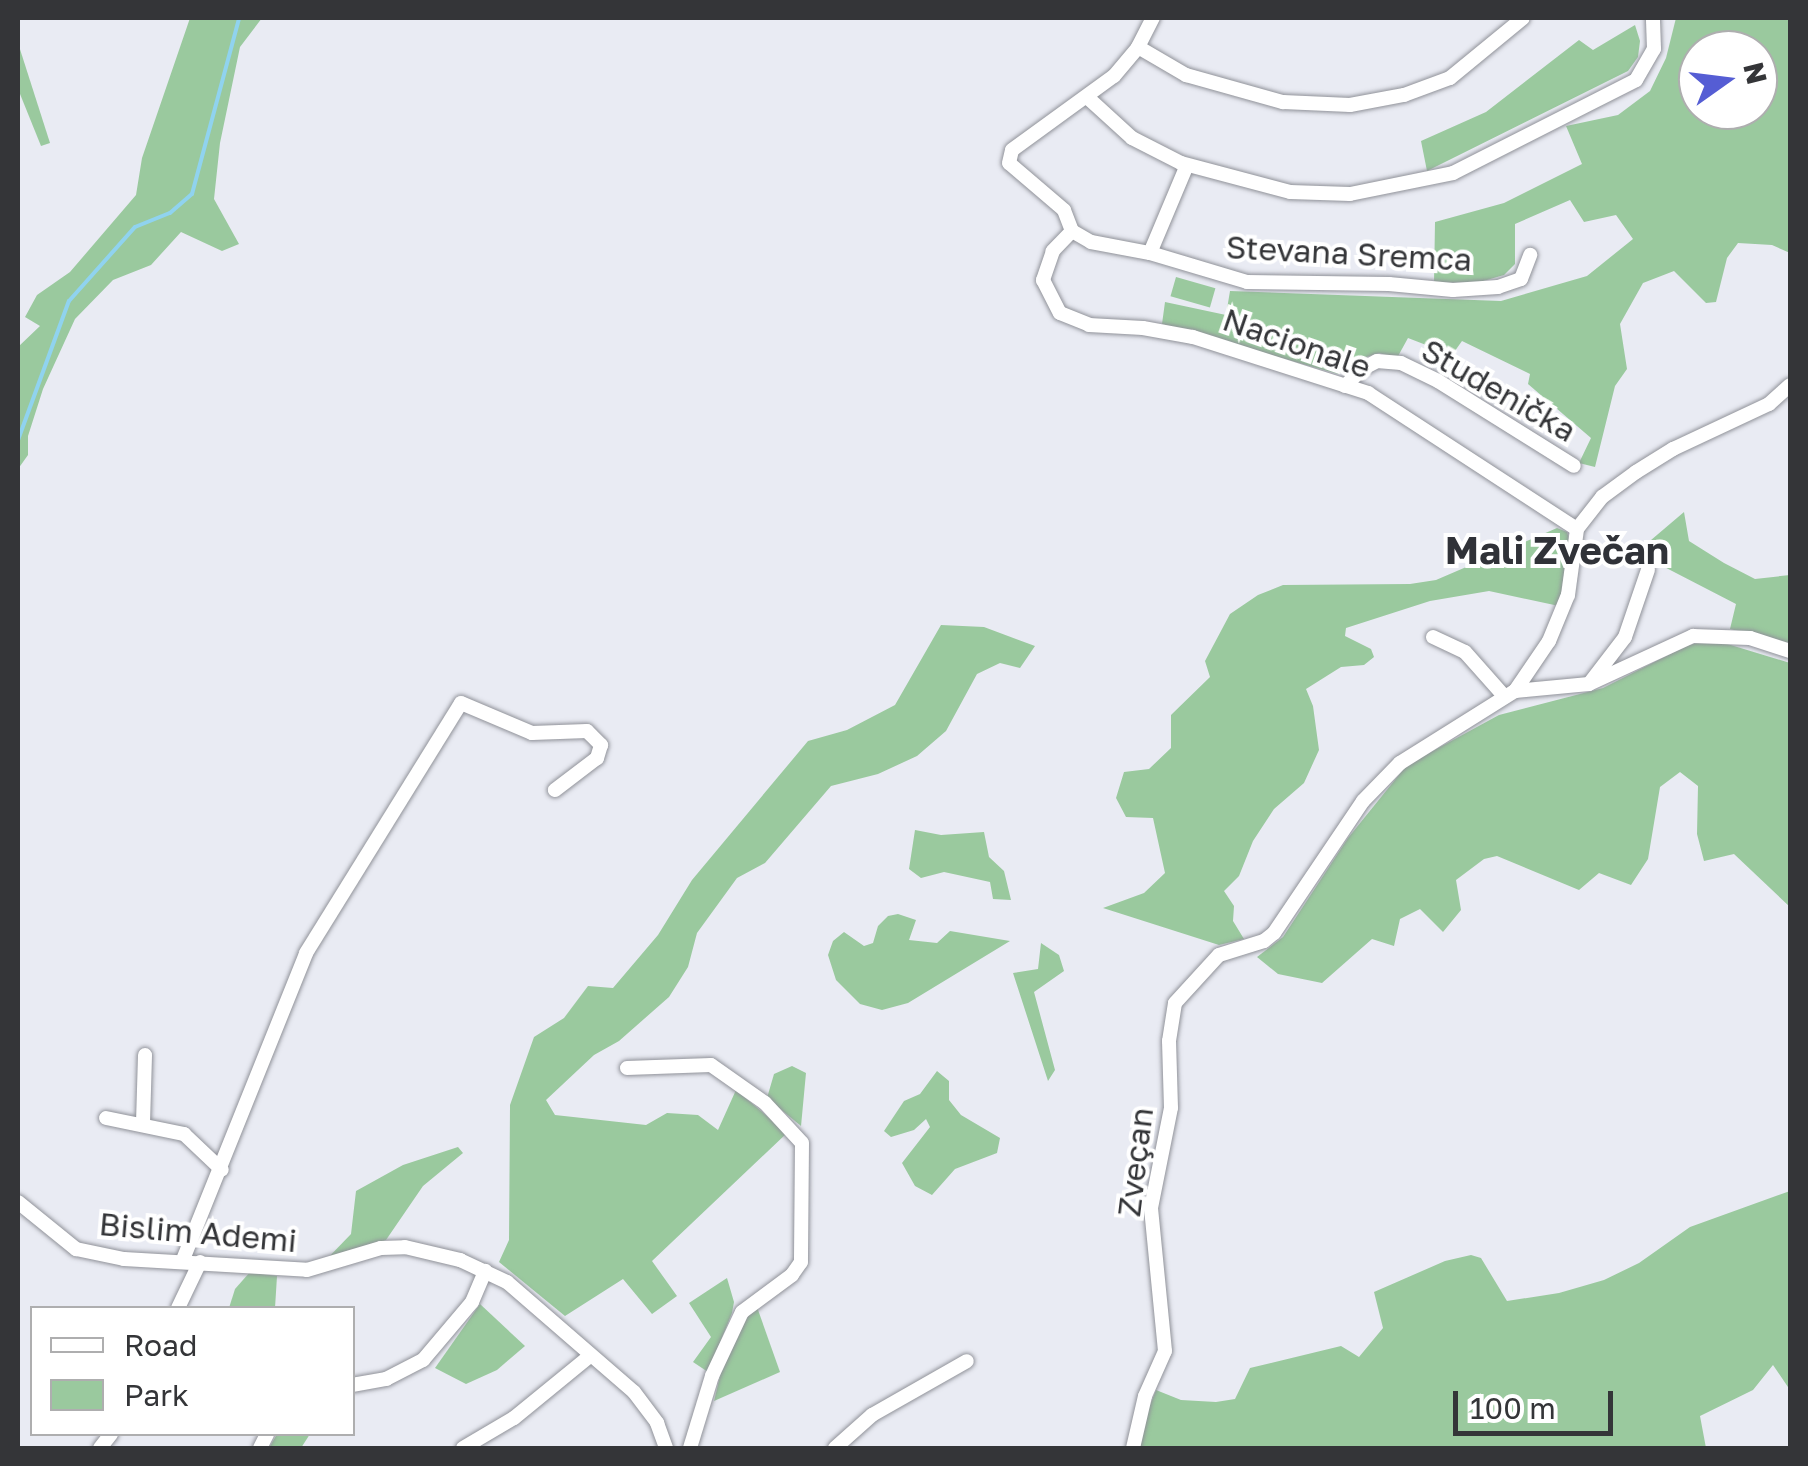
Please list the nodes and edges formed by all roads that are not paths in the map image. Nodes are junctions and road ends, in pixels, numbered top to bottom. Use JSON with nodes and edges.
{"nodes":[{"id":1,"x":1153,"y":18,"type":"edge"},
{"id":2,"x":1522,"y":18,"type":"edge"},
{"id":3,"x":1653,"y":18,"type":"edge"},
{"id":4,"x":1138,"y":47,"type":"junction"},
{"id":5,"x":1087,"y":97,"type":"junction"},
{"id":6,"x":1187,"y":165,"type":"junction"},
{"id":7,"x":1072,"y":231,"type":"junction"},
{"id":8,"x":1150,"y":252,"type":"junction"},
{"id":9,"x":1530,"y":255,"type":"dead end"},
{"id":10,"x":1790,"y":385,"type":"edge"},
{"id":11,"x":1345,"y":386,"type":"junction"},
{"id":12,"x":1574,"y":466,"type":"dead end"},
{"id":13,"x":1577,"y":529,"type":"junction"},
{"id":14,"x":1648,"y":570,"type":"dead end"},
{"id":15,"x":1433,"y":637,"type":"dead end"},
{"id":16,"x":1790,"y":651,"type":"edge"},
{"id":17,"x":1588,"y":684,"type":"junction"},
{"id":18,"x":1510,"y":694,"type":"junction"},
{"id":19,"x":555,"y":790,"type":"dead end"},
{"id":20,"x":145,"y":1056,"type":"dead end"},
{"id":21,"x":626,"y":1068,"type":"dead end"},
{"id":22,"x":106,"y":1118,"type":"dead end"},
{"id":23,"x":143,"y":1122,"type":"junction"},
{"id":24,"x":222,"y":1170,"type":"junction"},
{"id":25,"x":18,"y":1202,"type":"edge"},
{"id":26,"x":182,"y":1262,"type":"junction"},
{"id":27,"x":200,"y":1262,"type":"junction"},
{"id":28,"x":486,"y":1271,"type":"junction"},
{"id":29,"x":179,"y":1306,"type":"edge"},
{"id":30,"x":591,"y":1355,"type":"junction"},
{"id":31,"x":967,"y":1361,"type":"dead end"},
{"id":32,"x":355,"y":1384,"type":"edge"},
{"id":33,"x":463,"y":1448,"type":"edge"},
{"id":34,"x":666,"y":1448,"type":"edge"},
{"id":35,"x":690,"y":1448,"type":"edge"},
{"id":36,"x":834,"y":1448,"type":"edge"},
{"id":37,"x":1133,"y":1448,"type":"edge"}],
"edges":[{"from":1,"to":4,"type":"street"},
{"from":2,"to":4,"type":"street"},
{"from":3,"to":6,"type":"street"},
{"from":4,"to":5,"type":"street"},
{"from":5,"to":6,"type":"street"},
{"from":5,"to":7,"type":"street"},
{"from":6,"to":8,"type":"street"},
{"from":7,"to":8,"type":"street","name":"Stevana Sremca"},
{"from":7,"to":11,"type":"street","name":"Nacionale"},
{"from":8,"to":9,"type":"street","name":"Stevana Sremca"},
{"from":10,"to":13,"type":"street"},
{"from":11,"to":12,"type":"street","name":"Studenička"},
{"from":11,"to":13,"type":"street","name":"Nacionale"},
{"from":13,"to":18,"type":"street"},
{"from":14,"to":17,"type":"street"},
{"from":15,"to":18,"type":"street"},
{"from":16,"to":17,"type":"street"},
{"from":17,"to":18,"type":"street"},
{"from":18,"to":37,"type":"street","name":"Zveçan"},
{"from":19,"to":24,"type":"street"},
{"from":20,"to":23,"type":"street"},
{"from":21,"to":35,"type":"street"},
{"from":22,"to":23,"type":"street"},
{"from":23,"to":24,"type":"street"},
{"from":24,"to":26,"type":"street"},
{"from":25,"to":26,"type":"street","name":"Bislim Ademi"},
{"from":26,"to":27,"type":"street","name":"Bislim Ademi"},
{"from":27,"to":28,"type":"street","name":"Bislim Ademi"},
{"from":27,"to":29,"type":"street"},
{"from":28,"to":30,"type":"street","name":"Bislim Ademi"},
{"from":28,"to":32,"type":"street"},
{"from":30,"to":33,"type":"street"},
{"from":30,"to":34,"type":"street","name":"Bislim Ademi"},
{"from":31,"to":36,"type":"street"}]}
